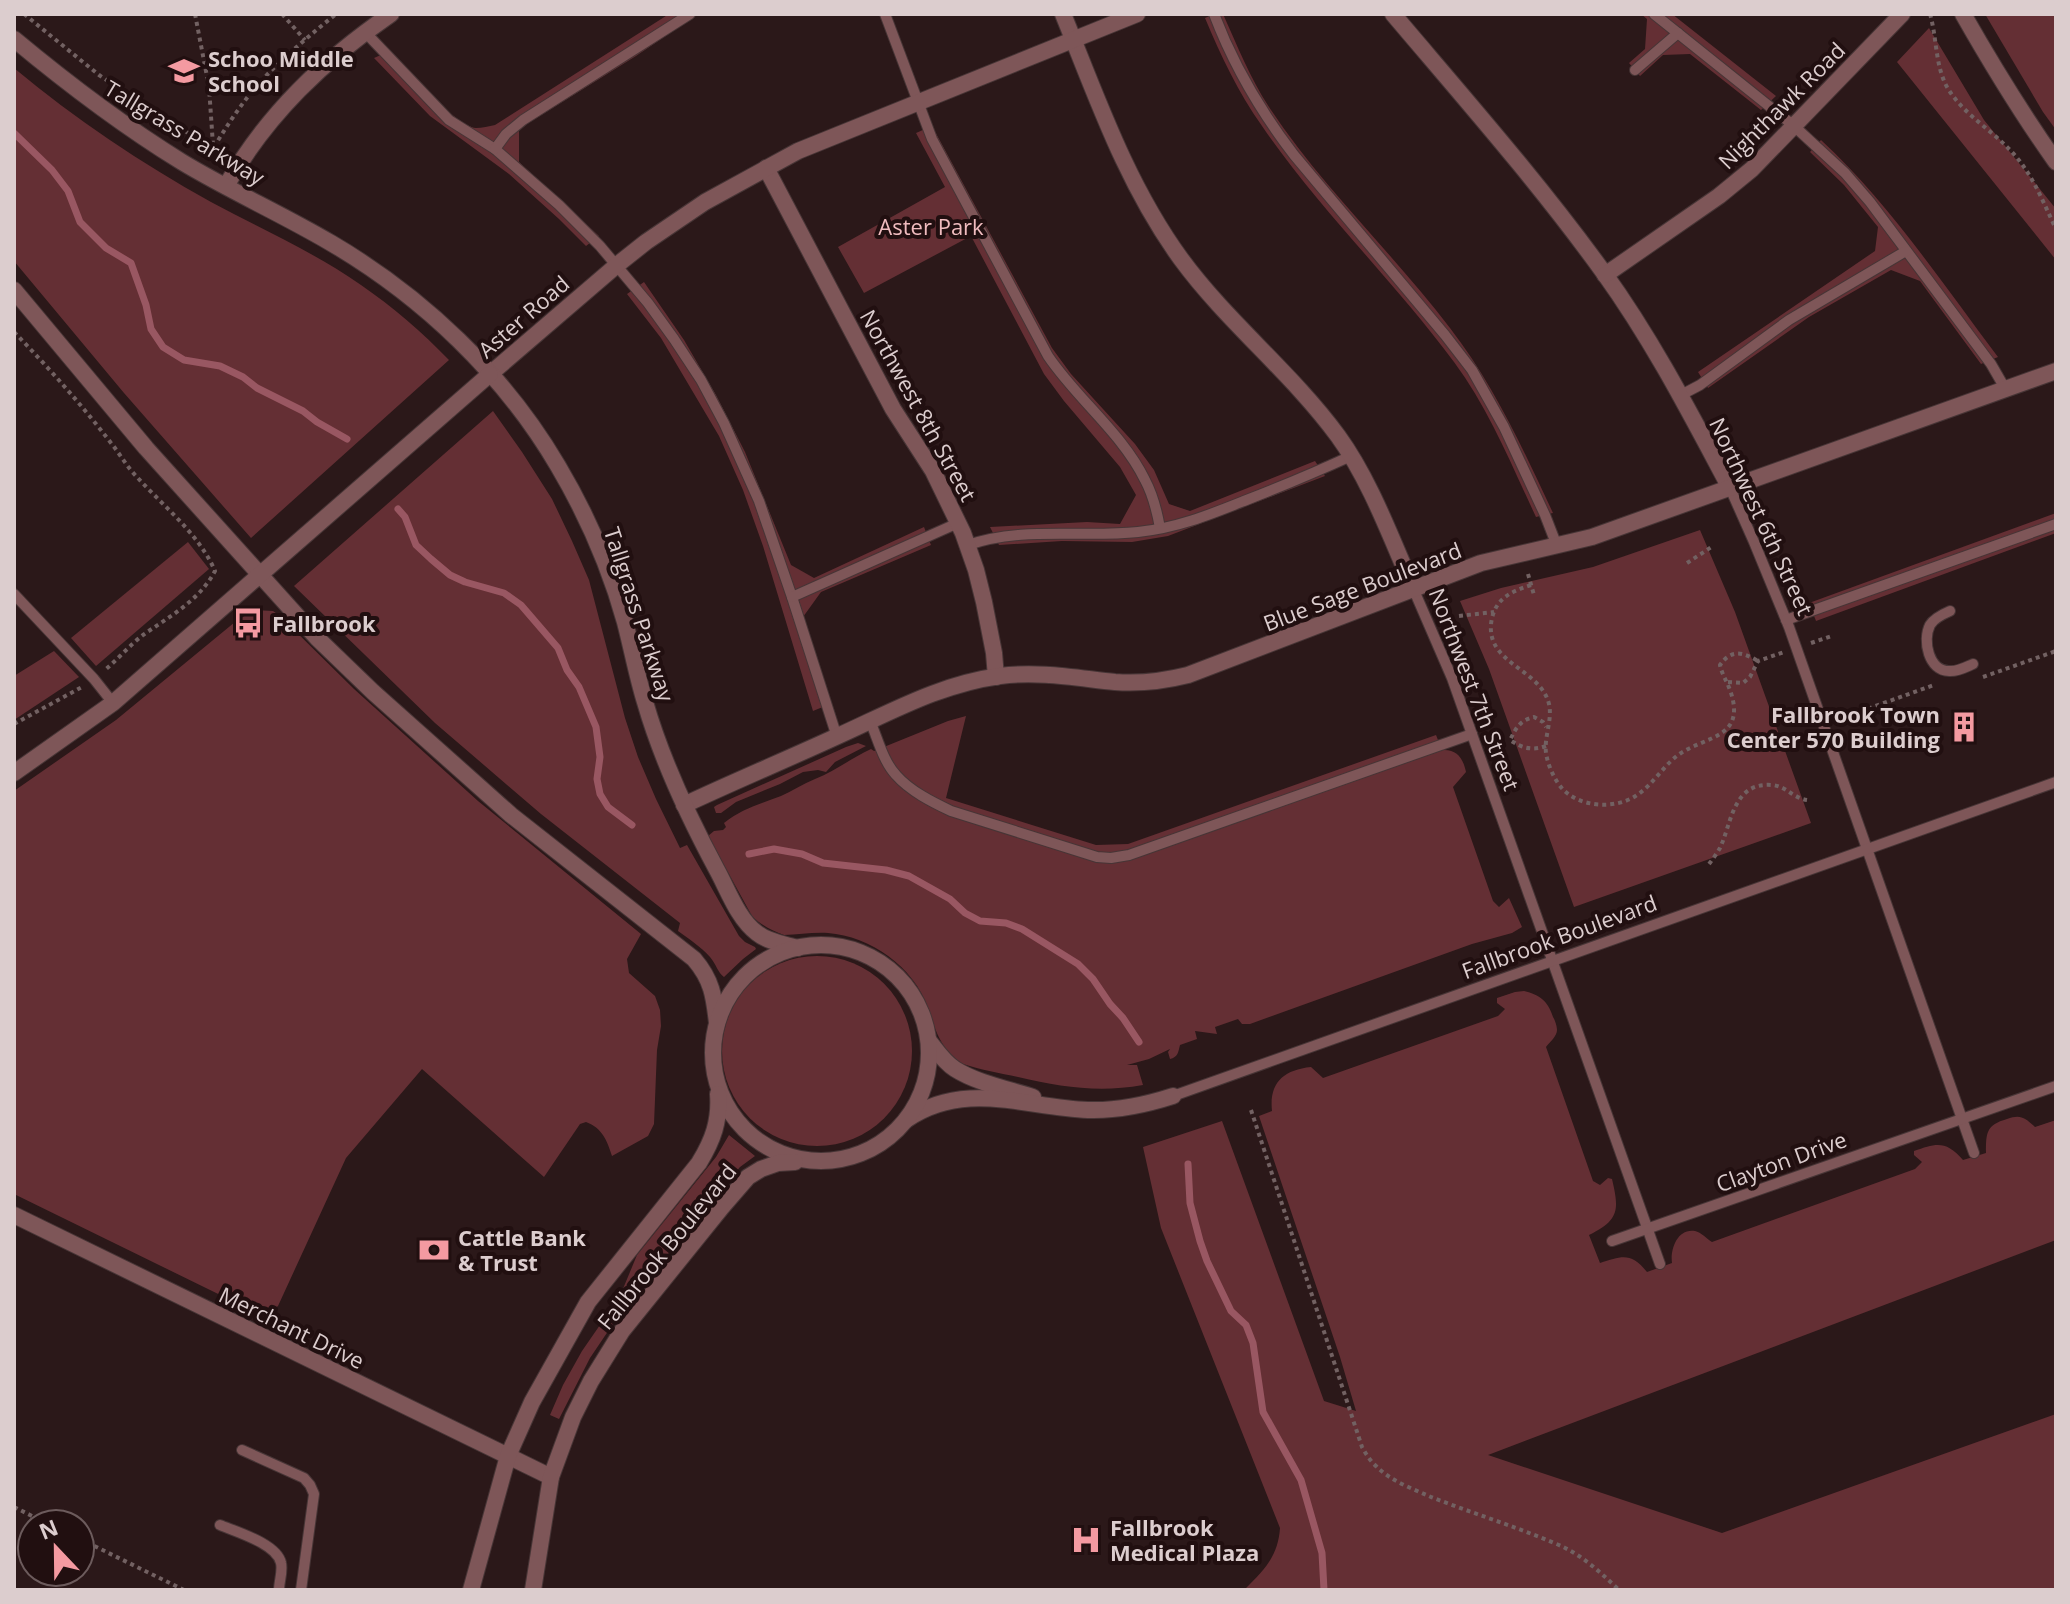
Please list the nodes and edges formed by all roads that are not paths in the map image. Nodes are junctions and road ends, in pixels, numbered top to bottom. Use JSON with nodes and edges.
{"nodes":[{"id":1,"x":391,"y":14,"type":"edge"},
{"id":2,"x":690,"y":14,"type":"edge"},
{"id":3,"x":885,"y":14,"type":"edge"},
{"id":4,"x":1063,"y":14,"type":"edge"},
{"id":5,"x":1137,"y":14,"type":"edge"},
{"id":6,"x":1214,"y":14,"type":"edge"},
{"id":7,"x":1393,"y":14,"type":"edge"},
{"id":8,"x":1654,"y":14,"type":"edge"},
{"id":9,"x":1902,"y":14,"type":"edge"},
{"id":10,"x":1963,"y":14,"type":"edge"},
{"id":11,"x":365,"y":32,"type":"junction"},
{"id":12,"x":1678,"y":33,"type":"junction"},
{"id":13,"x":14,"y":39,"type":"edge"},
{"id":14,"x":1073,"y":40,"type":"junction"},
{"id":15,"x":1635,"y":70,"type":"dead end"},
{"id":16,"x":918,"y":101,"type":"junction"},
{"id":17,"x":1794,"y":126,"type":"junction"},
{"id":18,"x":495,"y":149,"type":"junction"},
{"id":19,"x":2056,"y":162,"type":"edge"},
{"id":20,"x":766,"y":168,"type":"junction"},
{"id":21,"x":226,"y":186,"type":"junction"},
{"id":22,"x":1906,"y":251,"type":"junction"},
{"id":23,"x":617,"y":265,"type":"junction"},
{"id":24,"x":1605,"y":275,"type":"junction"},
{"id":25,"x":14,"y":290,"type":"edge"},
{"id":26,"x":2056,"y":371,"type":"edge"},
{"id":27,"x":490,"y":374,"type":"junction"},
{"id":28,"x":2006,"y":390,"type":"junction"},
{"id":29,"x":1681,"y":395,"type":"junction"},
{"id":30,"x":1351,"y":456,"type":"junction"},
{"id":31,"x":1730,"y":488,"type":"junction"},
{"id":32,"x":958,"y":523,"type":"junction"},
{"id":33,"x":2056,"y":524,"type":"edge"},
{"id":34,"x":1160,"y":528,"type":"junction"},
{"id":35,"x":968,"y":545,"type":"junction"},
{"id":36,"x":1557,"y":546,"type":"junction"},
{"id":37,"x":261,"y":575,"type":"junction"},
{"id":38,"x":1413,"y":588,"type":"junction"},
{"id":39,"x":14,"y":594,"type":"edge"},
{"id":40,"x":792,"y":597,"type":"junction"},
{"id":41,"x":1950,"y":611,"type":"dead end"},
{"id":42,"x":1786,"y":620,"type":"junction"},
{"id":43,"x":1973,"y":664,"type":"dead end"},
{"id":44,"x":996,"y":677,"type":"junction"},
{"id":45,"x":113,"y":703,"type":"junction"},
{"id":46,"x":870,"y":721,"type":"junction"},
{"id":47,"x":1472,"y":734,"type":"junction"},
{"id":48,"x":837,"y":737,"type":"junction"},
{"id":49,"x":14,"y":773,"type":"edge"},
{"id":50,"x":2056,"y":782,"type":"edge"},
{"id":51,"x":684,"y":805,"type":"junction"},
{"id":52,"x":1868,"y":849,"type":"junction"},
{"id":53,"x":798,"y":948,"type":"junction"},
{"id":54,"x":1553,"y":961,"type":"junction"},
{"id":55,"x":717,"y":1023,"type":"junction"},
{"id":56,"x":929,"y":1041,"type":"junction"},
{"id":57,"x":717,"y":1084,"type":"junction"},
{"id":58,"x":2056,"y":1086,"type":"edge"},
{"id":59,"x":1173,"y":1096,"type":"joint"},
{"id":60,"x":1073,"y":1109,"type":"junction"},
{"id":61,"x":1962,"y":1119,"type":"junction"},
{"id":62,"x":906,"y":1120,"type":"junction"},
{"id":63,"x":1974,"y":1153,"type":"dead end"},
{"id":64,"x":818,"y":1162,"type":"junction"},
{"id":65,"x":14,"y":1215,"type":"edge"},
{"id":66,"x":1647,"y":1229,"type":"junction"},
{"id":67,"x":1612,"y":1241,"type":"dead end"},
{"id":68,"x":1660,"y":1264,"type":"dead end"},
{"id":69,"x":242,"y":1450,"type":"dead end"},
{"id":70,"x":508,"y":1456,"type":"junction"},
{"id":71,"x":551,"y":1477,"type":"junction"},
{"id":72,"x":220,"y":1525,"type":"dead end"},
{"id":73,"x":279,"y":1590,"type":"edge"},
{"id":74,"x":301,"y":1590,"type":"edge"},
{"id":75,"x":471,"y":1590,"type":"edge"},
{"id":76,"x":533,"y":1590,"type":"edge"}],
"edges":[{"from":1,"to":11,"type":"street"},
{"from":2,"to":18,"type":"lane"},
{"from":3,"to":16,"type":"lane"},
{"from":4,"to":14,"type":"street","name":"Northwest 7th Street"},
{"from":5,"to":14,"type":"street","name":"Aster Road"},
{"from":6,"to":36,"type":"lane"},
{"from":7,"to":24,"type":"street","name":"Northwest 6th Street"},
{"from":8,"to":12,"type":"lane"},
{"from":9,"to":17,"type":"street","name":"Nighthawk Road"},
{"from":10,"to":19,"type":"street"},
{"from":11,"to":18,"type":"lane"},
{"from":11,"to":21,"type":"street"},
{"from":12,"to":15,"type":"lane"},
{"from":12,"to":17,"type":"lane"},
{"from":13,"to":21,"type":"street","name":"Tallgrass Parkway"},
{"from":14,"to":16,"type":"street","name":"Aster Road"},
{"from":14,"to":30,"type":"street","name":"Northwest 7th Street"},
{"from":16,"to":20,"type":"street","name":"Aster Road"},
{"from":16,"to":34,"type":"lane"},
{"from":17,"to":22,"type":"lane"},
{"from":17,"to":24,"type":"street","name":"Nighthawk Road"},
{"from":18,"to":23,"type":"lane"},
{"from":20,"to":23,"type":"street","name":"Aster Road"},
{"from":20,"to":32,"type":"street","name":"Northwest 8th Street"},
{"from":21,"to":27,"type":"street","name":"Tallgrass Parkway"},
{"from":22,"to":28,"type":"lane"},
{"from":22,"to":29,"type":"lane"},
{"from":23,"to":27,"type":"street","name":"Aster Road"},
{"from":23,"to":40,"type":"lane"},
{"from":24,"to":29,"type":"street","name":"Northwest 6th Street"},
{"from":25,"to":37,"type":"street"},
{"from":26,"to":28,"type":"street","name":"Blue Sage Boulevard"},
{"from":27,"to":37,"type":"street","name":"Aster Road"},
{"from":27,"to":51,"type":"street","name":"Tallgrass Parkway"},
{"from":28,"to":31,"type":"street","name":"Blue Sage Boulevard"},
{"from":29,"to":31,"type":"street","name":"Northwest 6th Street"},
{"from":30,"to":34,"type":"lane"},
{"from":30,"to":38,"type":"street","name":"Northwest 7th Street"},
{"from":31,"to":36,"type":"street","name":"Blue Sage Boulevard"},
{"from":31,"to":42,"type":"lane","name":"Northwest 6th Street"},
{"from":32,"to":35,"type":"street","name":"Northwest 8th Street"},
{"from":32,"to":40,"type":"lane"},
{"from":33,"to":42,"type":"lane"},
{"from":34,"to":35,"type":"lane"},
{"from":35,"to":44,"type":"street","name":"Northwest 8th Street"},
{"from":36,"to":38,"type":"street","name":"Blue Sage Boulevard"},
{"from":37,"to":45,"type":"street","name":"Aster Road"},
{"from":37,"to":55,"type":"street"},
{"from":38,"to":44,"type":"street","name":"Blue Sage Boulevard"},
{"from":38,"to":47,"type":"lane","name":"Northwest 7th Street"},
{"from":39,"to":45,"type":"lane"},
{"from":40,"to":48,"type":"lane"},
{"from":41,"to":43,"type":"lane"},
{"from":42,"to":52,"type":"lane","name":"Northwest 6th Street"},
{"from":44,"to":46,"type":"street","name":"Blue Sage Boulevard"},
{"from":45,"to":49,"type":"street","name":"Aster Road"},
{"from":46,"to":47,"type":"lane"},
{"from":46,"to":48,"type":"street","name":"Blue Sage Boulevard"},
{"from":47,"to":54,"type":"lane","name":"Northwest 7th Street"},
{"from":48,"to":51,"type":"street","name":"Blue Sage Boulevard"},
{"from":50,"to":52,"type":"lane","name":"Fallbrook Boulevard"},
{"from":51,"to":53,"type":"street","name":"Tallgrass Parkway"},
{"from":52,"to":54,"type":"lane","name":"Fallbrook Boulevard"},
{"from":52,"to":61,"type":"lane","name":"Northwest 6th Street"},
{"from":53,"to":55,"type":"street"},
{"from":53,"to":56,"type":"street"},
{"from":54,"to":59,"type":"lane","name":"Fallbrook Boulevard"},
{"from":54,"to":66,"type":"lane","name":"Northwest 7th Street"},
{"from":55,"to":57,"type":"street"},
{"from":56,"to":60,"type":"street","name":"Fallbrook Boulevard"},
{"from":56,"to":62,"type":"street"},
{"from":57,"to":64,"type":"street"},
{"from":57,"to":70,"type":"street","name":"Fallbrook Boulevard"},
{"from":58,"to":61,"type":"lane","name":"Clayton Drive"},
{"from":59,"to":60,"type":"street","name":"Fallbrook Boulevard"},
{"from":60,"to":62,"type":"street","name":"Fallbrook Boulevard"},
{"from":61,"to":63,"type":"lane","name":"Northwest 6th Street"},
{"from":61,"to":66,"type":"lane","name":"Clayton Drive"},
{"from":62,"to":64,"type":"street"},
{"from":64,"to":71,"type":"street","name":"Fallbrook Boulevard"},
{"from":65,"to":70,"type":"street","name":"Merchant Drive"},
{"from":66,"to":67,"type":"lane","name":"Clayton Drive"},
{"from":66,"to":68,"type":"lane","name":"Northwest 7th Street"},
{"from":69,"to":74,"type":"lane"},
{"from":70,"to":71,"type":"street","name":"Merchant Drive"},
{"from":70,"to":75,"type":"street","name":"Fallbrook Boulevard"},
{"from":71,"to":76,"type":"street","name":"Fallbrook Boulevard"},
{"from":72,"to":73,"type":"lane"}]}
